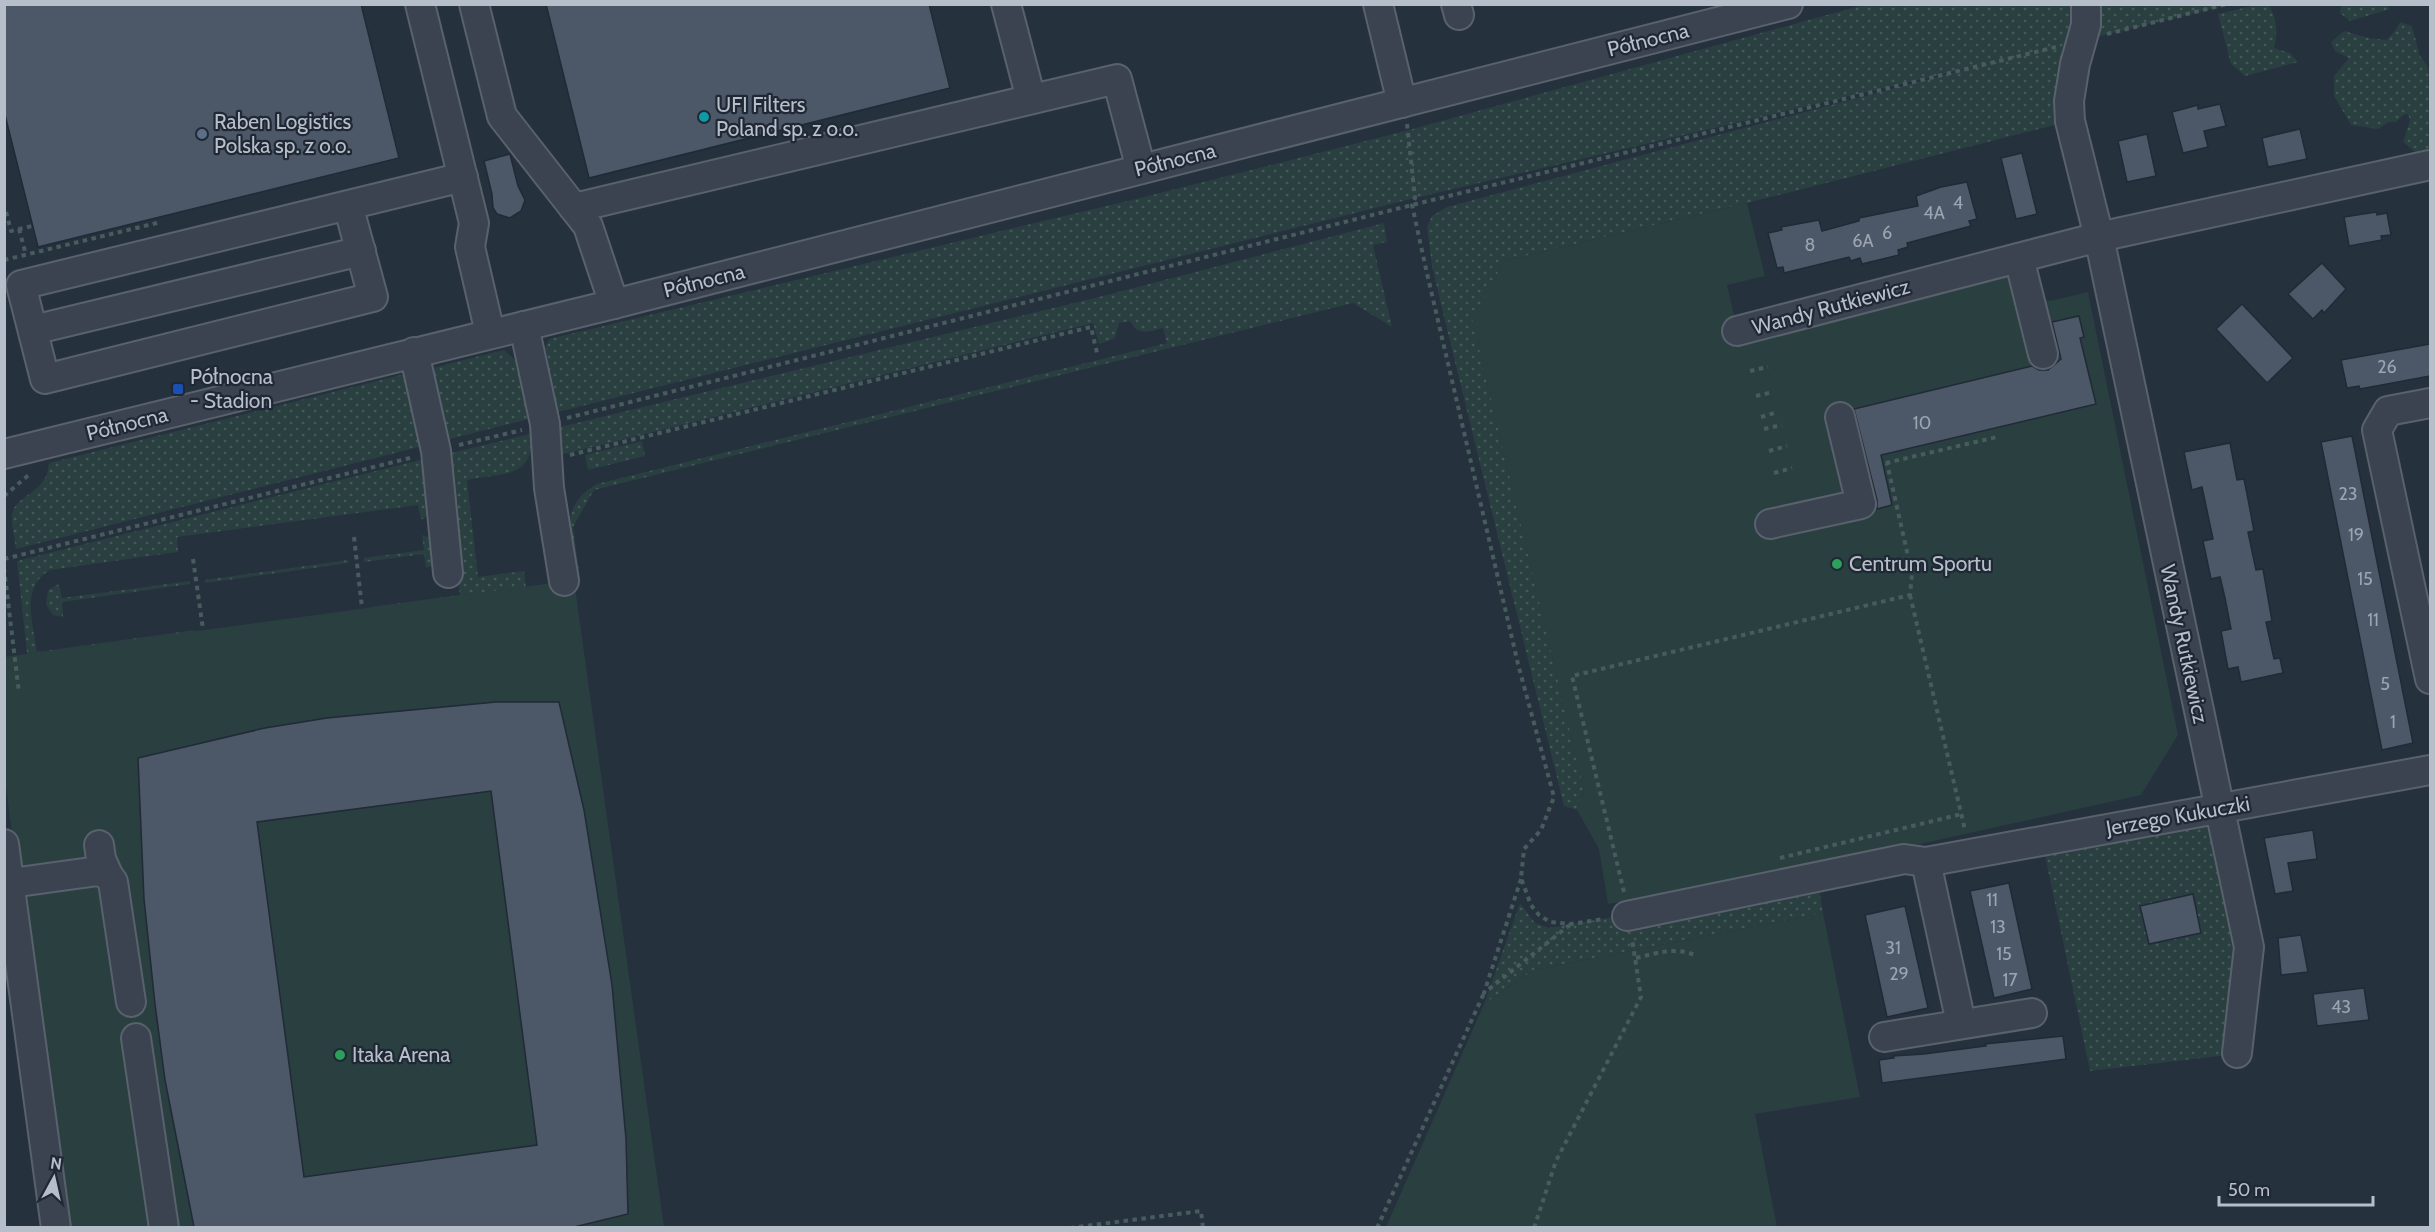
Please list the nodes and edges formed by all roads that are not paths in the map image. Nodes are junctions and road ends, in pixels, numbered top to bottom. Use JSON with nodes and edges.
{"nodes":[{"id":1,"x":420,"y":4,"type":"edge"},
{"id":2,"x":474,"y":4,"type":"edge"},
{"id":3,"x":1006,"y":4,"type":"edge"},
{"id":4,"x":1378,"y":4,"type":"edge"},
{"id":5,"x":1788,"y":4,"type":"edge"},
{"id":6,"x":2086,"y":4,"type":"edge"},
{"id":7,"x":1031,"y":99,"type":"junction"},
{"id":8,"x":1402,"y":103,"type":"junction"},
{"id":9,"x":2430,"y":165,"type":"edge"},
{"id":10,"x":1141,"y":169,"type":"junction"},
{"id":11,"x":462,"y":177,"type":"junction"},
{"id":12,"x":348,"y":205,"type":"junction"},
{"id":13,"x":574,"y":208,"type":"junction"},
{"id":14,"x":2099,"y":237,"type":"junction"},
{"id":15,"x":361,"y":250,"type":"junction"},
{"id":16,"x":2019,"y":258,"type":"junction"},
{"id":17,"x":614,"y":304,"type":"junction"},
{"id":18,"x":524,"y":326,"type":"junction"},
{"id":19,"x":33,"y":330,"type":"junction"},
{"id":20,"x":1737,"y":331,"type":"dead end"},
{"id":21,"x":490,"y":333,"type":"junction"},
{"id":22,"x":414,"y":352,"type":"junction"},
{"id":23,"x":2043,"y":354,"type":"dead end"},
{"id":24,"x":2430,"y":403,"type":"edge"},
{"id":25,"x":1840,"y":417,"type":"dead end"},
{"id":26,"x":13,"y":458,"type":"edge"},
{"id":27,"x":1770,"y":524,"type":"dead end"},
{"id":28,"x":448,"y":573,"type":"dead end"},
{"id":29,"x":564,"y":581,"type":"dead end"},
{"id":30,"x":2430,"y":679,"type":"edge"},
{"id":31,"x":2430,"y":770,"type":"edge"},
{"id":32,"x":2219,"y":808,"type":"junction"},
{"id":33,"x":4,"y":844,"type":"edge"},
{"id":34,"x":99,"y":845,"type":"dead end"},
{"id":35,"x":1926,"y":862,"type":"junction"},
{"id":36,"x":108,"y":875,"type":"junction"},
{"id":37,"x":7,"y":884,"type":"edge"},
{"id":38,"x":1627,"y":916,"type":"road end"},
{"id":39,"x":131,"y":1002,"type":"dead end"},
{"id":40,"x":2032,"y":1012,"type":"dead end"},
{"id":41,"x":1961,"y":1023,"type":"junction"},
{"id":42,"x":1884,"y":1037,"type":"dead end"},
{"id":43,"x":136,"y":1038,"type":"dead end"},
{"id":44,"x":2237,"y":1053,"type":"dead end"},
{"id":45,"x":56,"y":1227,"type":"edge"},
{"id":46,"x":164,"y":1227,"type":"edge"}],
"edges":[{"from":1,"to":11,"type":"street"},
{"from":2,"to":13,"type":"street"},
{"from":3,"to":7,"type":"street"},
{"from":4,"to":8,"type":"street"},
{"from":5,"to":8,"type":"street","name":"Północna"},
{"from":6,"to":14,"type":"street","name":"Wandy Rutkiewicz"},
{"from":7,"to":10,"type":"street"},
{"from":7,"to":13,"type":"street"},
{"from":8,"to":10,"type":"street","name":"Północna"},
{"from":9,"to":14,"type":"street","name":"Wandy Rutkiewicz"},
{"from":10,"to":17,"type":"street","name":"Północna"},
{"from":11,"to":12,"type":"street"},
{"from":11,"to":21,"type":"street"},
{"from":12,"to":15,"type":"street"},
{"from":12,"to":19,"type":"street"},
{"from":13,"to":17,"type":"street"},
{"from":14,"to":16,"type":"street","name":"Wandy Rutkiewicz"},
{"from":14,"to":32,"type":"street","name":"Wandy Rutkiewicz"},
{"from":15,"to":19,"type":"street"},
{"from":15,"to":19,"type":"street"},
{"from":16,"to":20,"type":"street","name":"Wandy Rutkiewicz"},
{"from":16,"to":23,"type":"street"},
{"from":17,"to":18,"type":"street","name":"Północna"},
{"from":18,"to":21,"type":"street","name":"Północna"},
{"from":18,"to":29,"type":"street"},
{"from":21,"to":22,"type":"street","name":"Północna"},
{"from":22,"to":26,"type":"street","name":"Północna"},
{"from":22,"to":28,"type":"street"},
{"from":24,"to":30,"type":"street"},
{"from":25,"to":27,"type":"street"},
{"from":31,"to":32,"type":"street","name":"Jerzego Kukuczki"},
{"from":32,"to":35,"type":"street","name":"Jerzego Kukuczki"},
{"from":32,"to":44,"type":"street","name":"Wandy Rutkiewicz"},
{"from":33,"to":37,"type":"street"},
{"from":34,"to":36,"type":"street"},
{"from":35,"to":38,"type":"street","name":"Jerzego Kukuczki"},
{"from":35,"to":41,"type":"street"},
{"from":36,"to":37,"type":"street"},
{"from":36,"to":39,"type":"street"},
{"from":37,"to":45,"type":"street"},
{"from":40,"to":41,"type":"street"},
{"from":41,"to":42,"type":"street"},
{"from":43,"to":46,"type":"street"}]}
